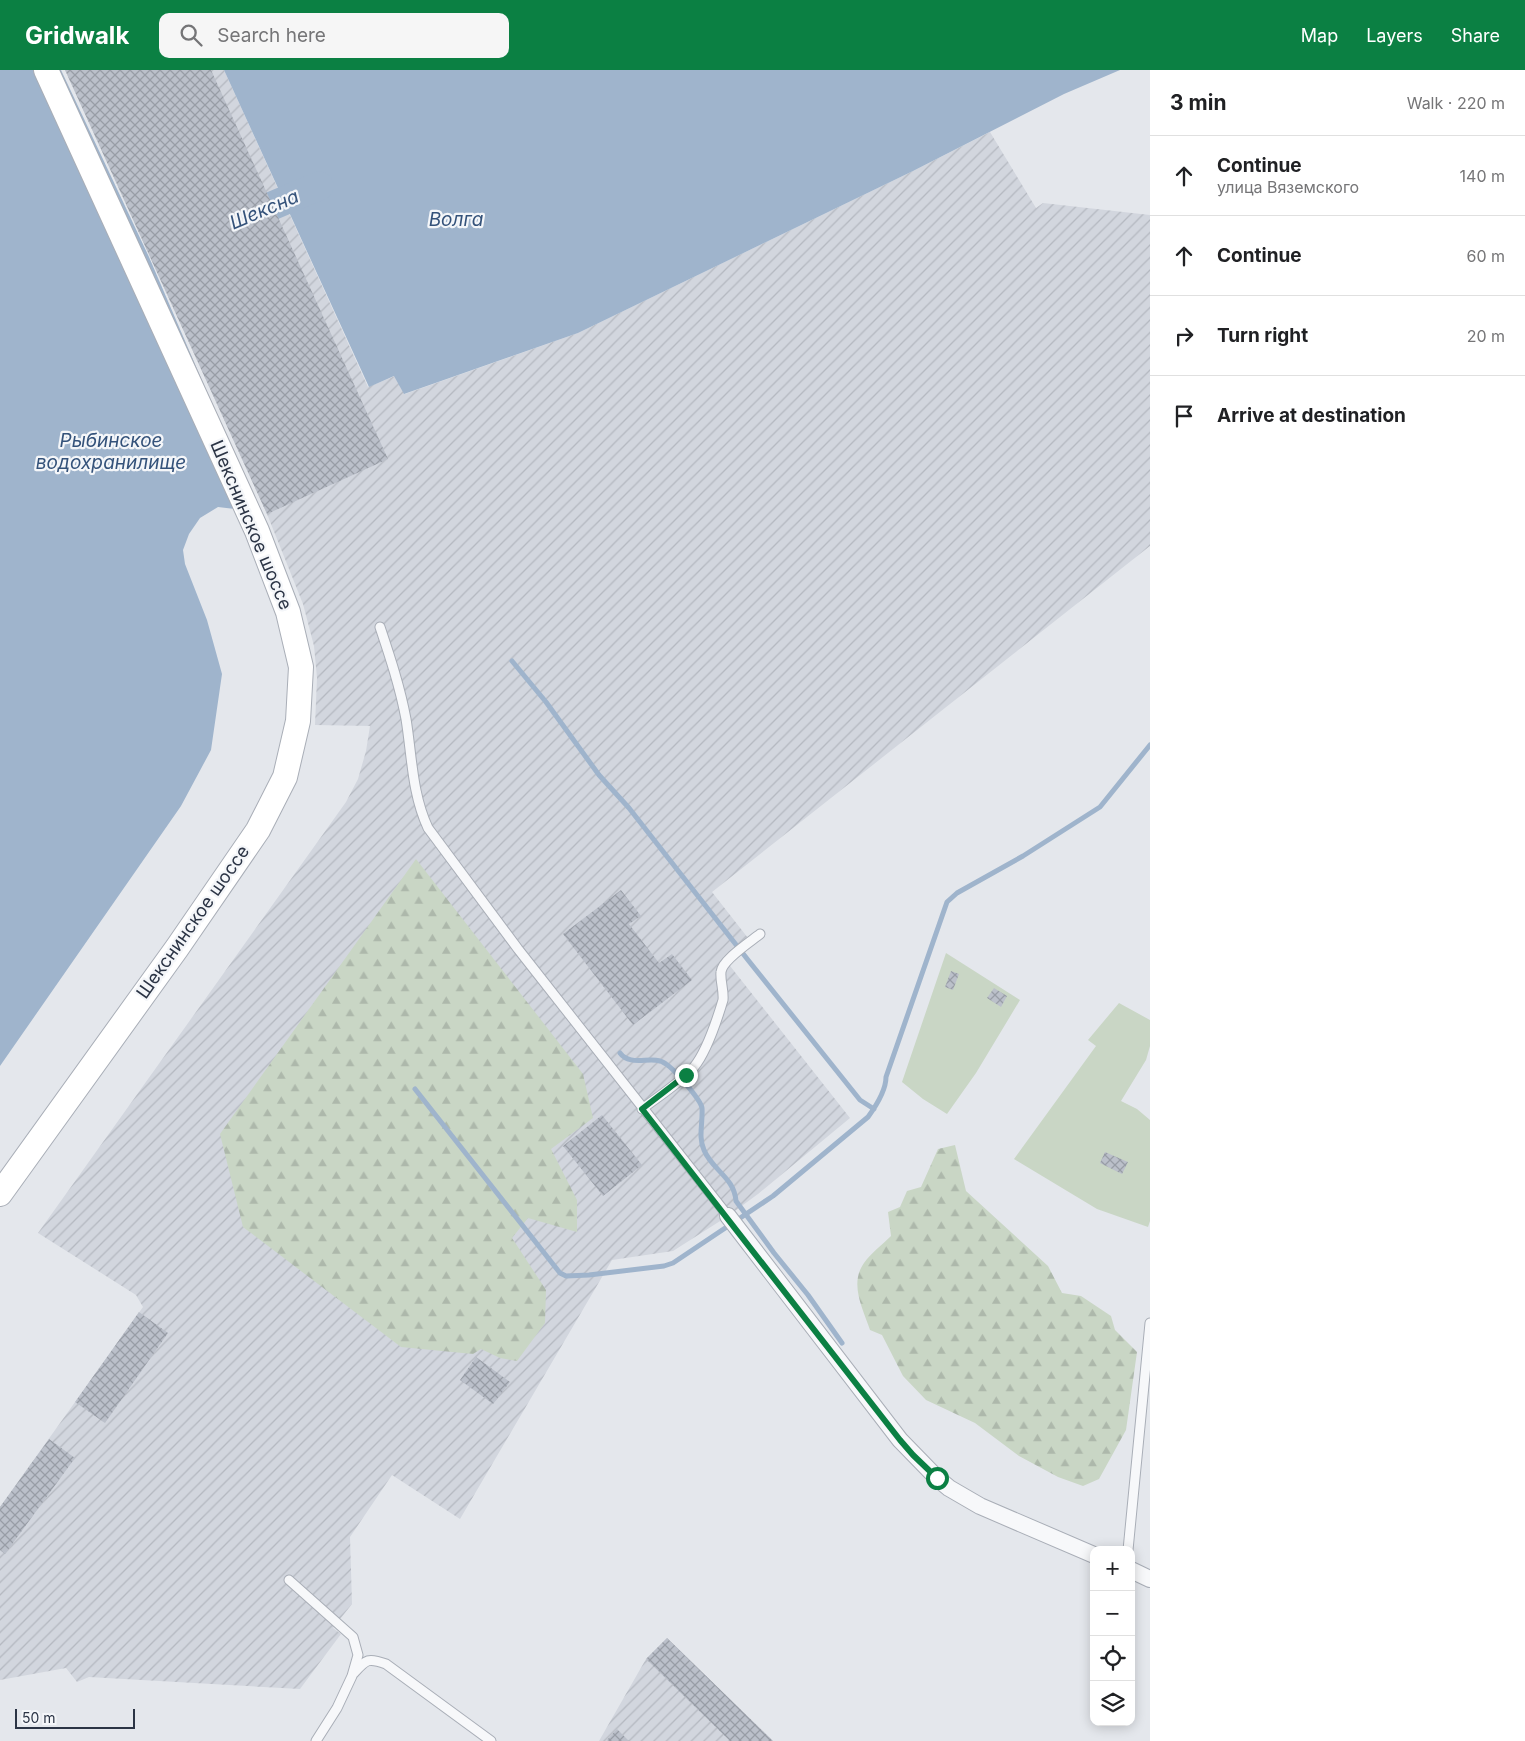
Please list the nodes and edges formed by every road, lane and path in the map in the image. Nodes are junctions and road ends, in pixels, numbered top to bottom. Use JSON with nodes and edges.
{"nodes":[{"id":1,"x":46,"y":70,"type":"edge"},
{"id":2,"x":380,"y":627,"type":"dead end"},
{"id":3,"x":760,"y":934,"type":"dead end"},
{"id":4,"x":642,"y":1109,"type":"junction"},
{"id":5,"x":0,"y":1194,"type":"edge"},
{"id":6,"x":728,"y":1216,"type":"joint"},
{"id":7,"x":1150,"y":1323,"type":"edge"},
{"id":8,"x":1128,"y":1546,"type":"edge"},
{"id":9,"x":1090,"y":1553,"type":"edge"},
{"id":10,"x":1135,"y":1572,"type":"edge"},
{"id":11,"x":1150,"y":1579,"type":"edge"},
{"id":12,"x":289,"y":1580,"type":"dead end"},
{"id":13,"x":352,"y":1676,"type":"junction"},
{"id":14,"x":316,"y":1741,"type":"edge"},
{"id":15,"x":491,"y":1741,"type":"edge"}],
"edges":[{"from":1,"to":5,"type":"main road","name":"Шекснинское шоссе"},
{"from":2,"to":4,"type":"lane"},
{"from":3,"to":4,"type":"lane"},
{"from":4,"to":6,"type":"lane"},
{"from":6,"to":9,"type":"street"},
{"from":7,"to":8,"type":"lane"},
{"from":10,"to":11,"type":"street"},
{"from":12,"to":13,"type":"lane"},
{"from":13,"to":14,"type":"lane"},
{"from":13,"to":15,"type":"lane"}]}
